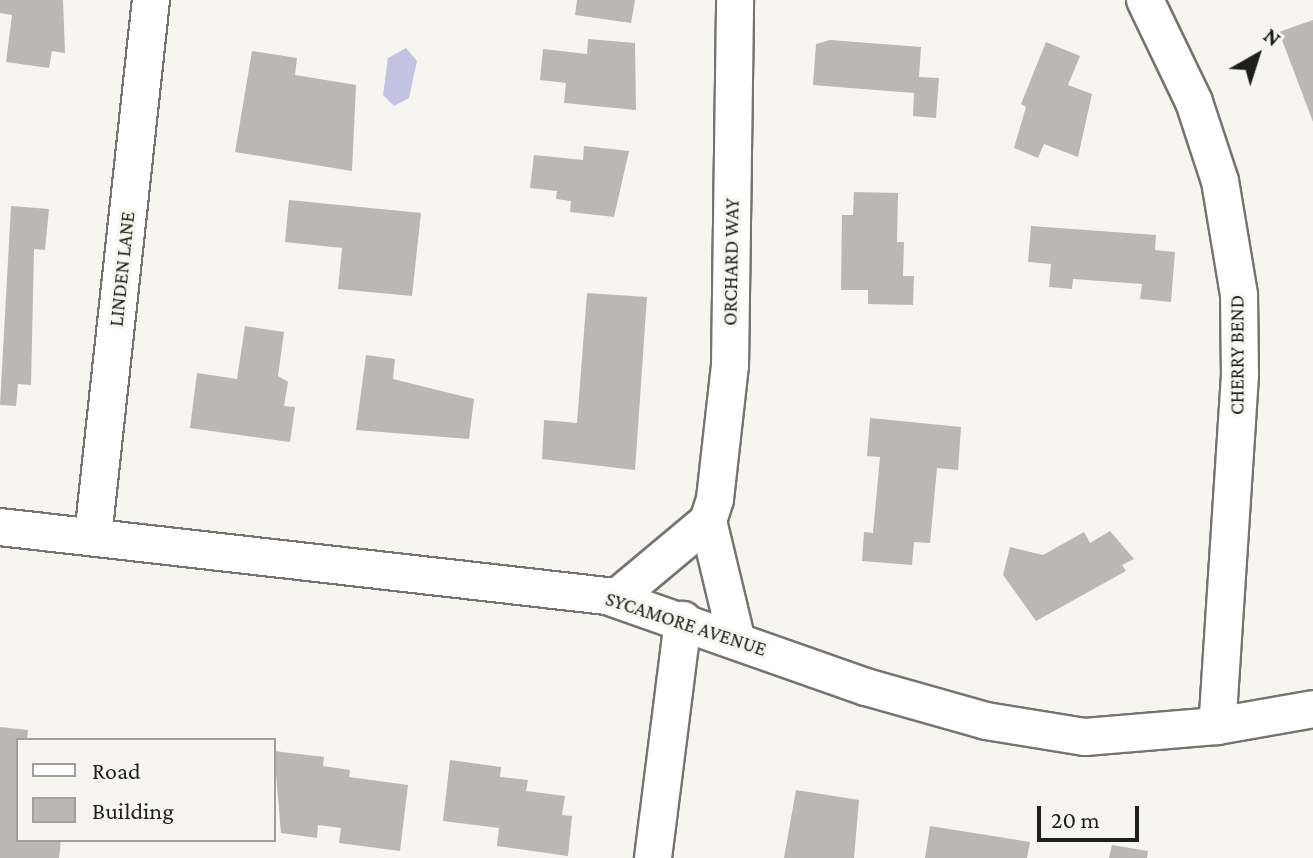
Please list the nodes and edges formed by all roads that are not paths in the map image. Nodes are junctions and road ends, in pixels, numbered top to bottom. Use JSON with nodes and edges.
{"nodes":[{"id":1,"x":151,"y":0,"type":"edge"},
{"id":2,"x":735,"y":0,"type":"edge"},
{"id":3,"x":1145,"y":0,"type":"edge"},
{"id":4,"x":708,"y":521,"type":"junction"},
{"id":5,"x":0,"y":527,"type":"edge"},
{"id":6,"x":93,"y":537,"type":"junction"},
{"id":7,"x":616,"y":598,"type":"junction"},
{"id":8,"x":683,"y":620,"type":"junction"},
{"id":9,"x":736,"y":638,"type":"junction"},
{"id":10,"x":1313,"y":709,"type":"edge"},
{"id":11,"x":1217,"y":726,"type":"junction"},
{"id":12,"x":653,"y":858,"type":"edge"}],
"edges":[{"from":1,"to":6,"type":"street","name":"LINDEN LANE"},
{"from":2,"to":4,"type":"street","name":"ORCHARD WAY"},
{"from":3,"to":11,"type":"street","name":"CHERRY BEND"},
{"from":4,"to":7,"type":"street"},
{"from":4,"to":9,"type":"street","name":"ORCHARD WAY"},
{"from":5,"to":6,"type":"street","name":"SYCAMORE AVENUE"},
{"from":6,"to":7,"type":"street","name":"SYCAMORE AVENUE"},
{"from":7,"to":8,"type":"street","name":"SYCAMORE AVENUE"},
{"from":8,"to":9,"type":"street","name":"SYCAMORE AVENUE"},
{"from":8,"to":12,"type":"street"},
{"from":9,"to":11,"type":"street","name":"SYCAMORE AVENUE"},
{"from":10,"to":11,"type":"street","name":"SYCAMORE AVENUE"}]}
